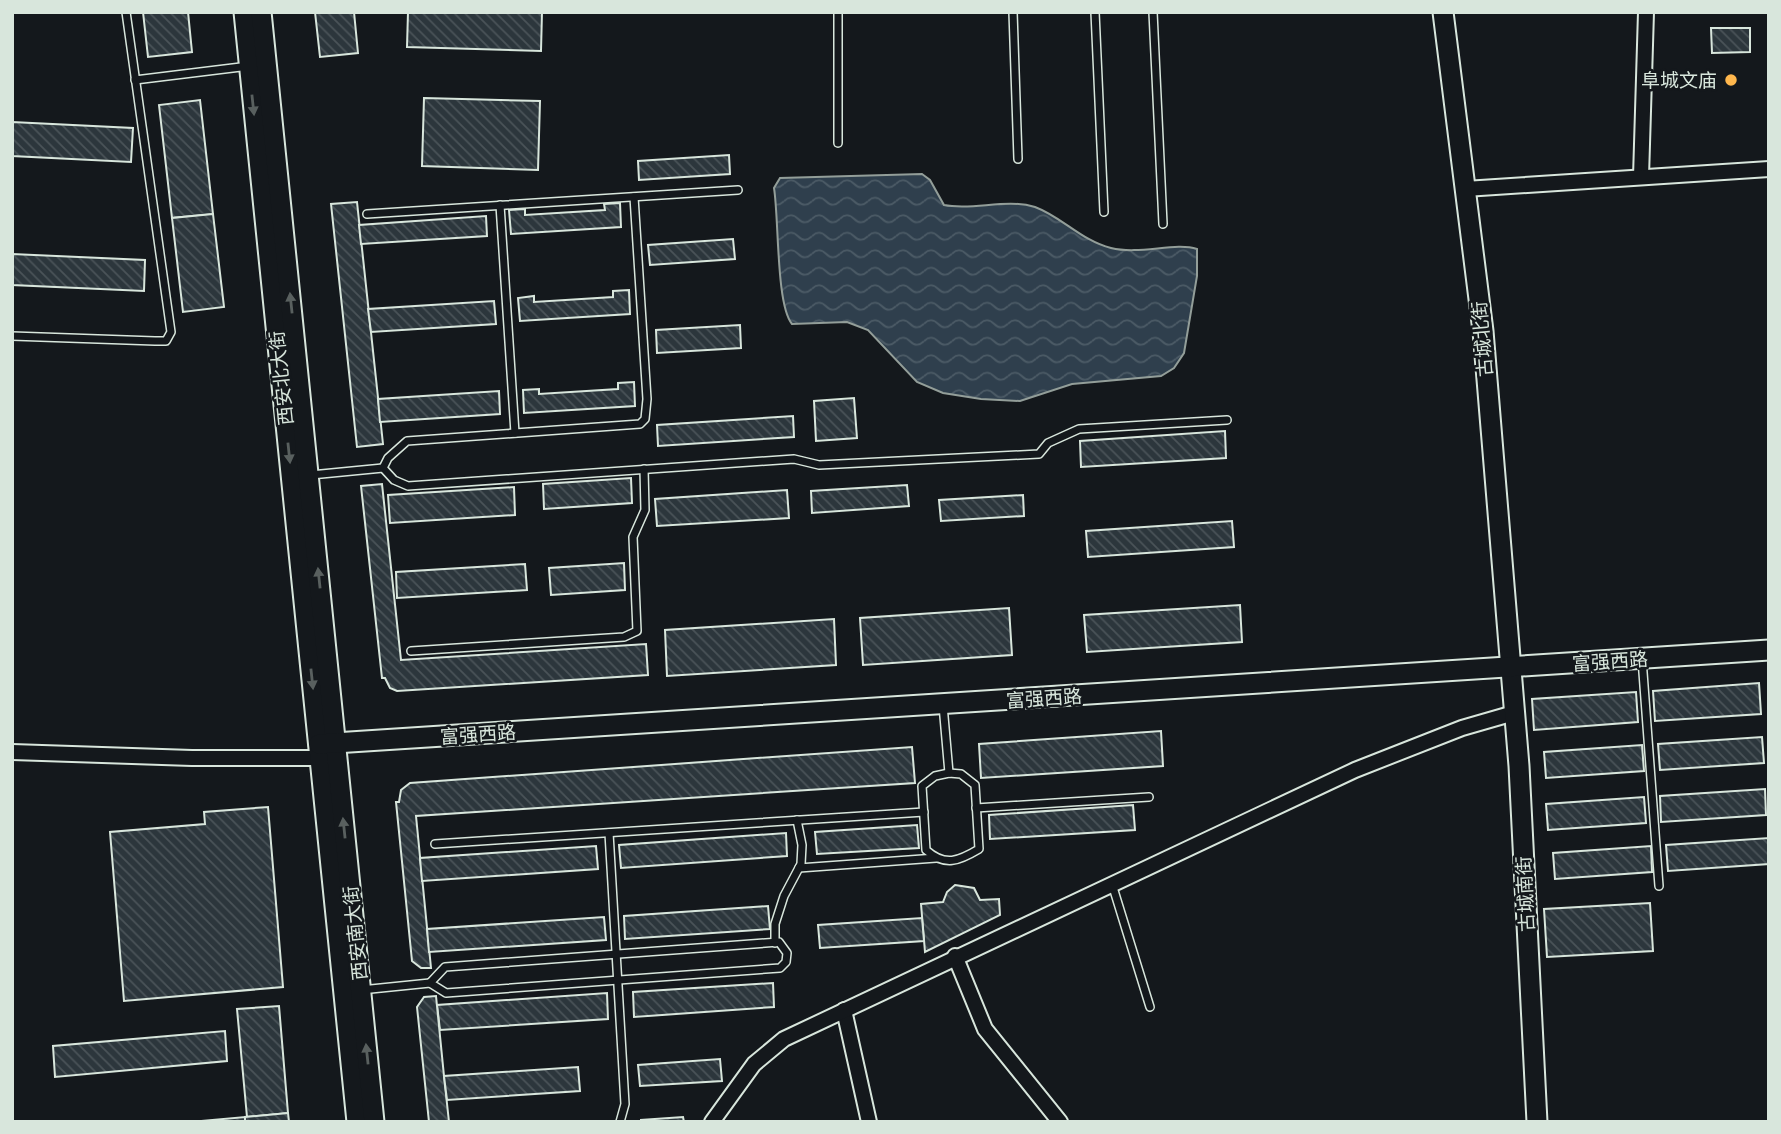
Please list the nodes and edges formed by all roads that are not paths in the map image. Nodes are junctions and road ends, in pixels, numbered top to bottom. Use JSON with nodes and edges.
{"nodes":[{"id":1,"x":126,"y":12,"type":"edge"},
{"id":2,"x":244,"y":12,"type":"edge"},
{"id":3,"x":261,"y":12,"type":"edge"},
{"id":4,"x":838,"y":12,"type":"edge"},
{"id":5,"x":1013,"y":12,"type":"edge"},
{"id":6,"x":1095,"y":12,"type":"edge"},
{"id":7,"x":1153,"y":12,"type":"edge"},
{"id":8,"x":1443,"y":12,"type":"edge"},
{"id":9,"x":1646,"y":12,"type":"edge"},
{"id":10,"x":249,"y":66,"type":"junction"},
{"id":11,"x":135,"y":80,"type":"junction"},
{"id":12,"x":838,"y":143,"type":"dead end"},
{"id":13,"x":1018,"y":159,"type":"dead end"},
{"id":14,"x":1769,"y":169,"type":"edge"},
{"id":15,"x":1641,"y":177,"type":"junction"},
{"id":16,"x":1465,"y":189,"type":"junction"},
{"id":17,"x":737,"y":190,"type":"dead end"},
{"id":18,"x":634,"y":197,"type":"junction"},
{"id":19,"x":500,"y":205,"type":"junction"},
{"id":20,"x":1104,"y":212,"type":"dead end"},
{"id":21,"x":367,"y":214,"type":"dead end"},
{"id":22,"x":1163,"y":224,"type":"dead end"},
{"id":23,"x":12,"y":336,"type":"edge"},
{"id":24,"x":1227,"y":419,"type":"dead end"},
{"id":25,"x":515,"y":433,"type":"junction"},
{"id":26,"x":383,"y":468,"type":"junction"},
{"id":27,"x":644,"y":469,"type":"junction"},
{"id":28,"x":309,"y":475,"type":"junction"},
{"id":29,"x":1769,"y":650,"type":"edge"},
{"id":30,"x":411,"y":652,"type":"dead end"},
{"id":31,"x":1642,"y":659,"type":"junction"},
{"id":32,"x":1510,"y":667,"type":"junction"},
{"id":33,"x":943,"y":704,"type":"junction"},
{"id":34,"x":1514,"y":713,"type":"junction"},
{"id":35,"x":325,"y":748,"type":"junction"},
{"id":36,"x":12,"y":752,"type":"edge"},
{"id":37,"x":949,"y":773,"type":"junction"},
{"id":38,"x":1149,"y":797,"type":"dead end"},
{"id":39,"x":976,"y":808,"type":"junction"},
{"id":40,"x":923,"y":812,"type":"junction"},
{"id":41,"x":797,"y":820,"type":"junction"},
{"id":42,"x":609,"y":833,"type":"junction"},
{"id":43,"x":435,"y":844,"type":"dead end"},
{"id":44,"x":936,"y":858,"type":"junction"},
{"id":45,"x":799,"y":868,"type":"junction"},
{"id":46,"x":1112,"y":883,"type":"junction"},
{"id":47,"x":1659,"y":886,"type":"dead end"},
{"id":48,"x":775,"y":943,"type":"junction"},
{"id":49,"x":617,"y":954,"type":"junction"},
{"id":50,"x":955,"y":956,"type":"junction"},
{"id":51,"x":619,"y":980,"type":"junction"},
{"id":52,"x":430,"y":982,"type":"junction"},
{"id":53,"x":361,"y":990,"type":"junction"},
{"id":54,"x":1150,"y":1007,"type":"dead end"},
{"id":55,"x":844,"y":1010,"type":"junction"},
{"id":56,"x":357,"y":1122,"type":"edge"},
{"id":57,"x":374,"y":1122,"type":"edge"},
{"id":58,"x":620,"y":1122,"type":"edge"},
{"id":59,"x":712,"y":1122,"type":"edge"},
{"id":60,"x":869,"y":1122,"type":"edge"},
{"id":61,"x":1060,"y":1122,"type":"edge"},
{"id":62,"x":1537,"y":1122,"type":"edge"}],
"edges":[{"from":1,"to":11,"type":"lane"},
{"from":2,"to":10,"type":"street","name":"西安北大街"},
{"from":28,"to":3,"type":"street","name":"西安北大街","one_way":true},
{"from":4,"to":12,"type":"lane"},
{"from":5,"to":13,"type":"lane"},
{"from":6,"to":20,"type":"lane"},
{"from":7,"to":22,"type":"lane"},
{"from":8,"to":16,"type":"street","name":"古城北街"},
{"from":9,"to":15,"type":"street"},
{"from":10,"to":11,"type":"lane"},
{"from":10,"to":35,"type":"street","name":"西安北大街","one_way":true},
{"from":11,"to":23,"type":"lane"},
{"from":14,"to":15,"type":"street"},
{"from":15,"to":16,"type":"street"},
{"from":16,"to":32,"type":"street","name":"古城北街"},
{"from":17,"to":18,"type":"lane"},
{"from":18,"to":19,"type":"lane"},
{"from":18,"to":25,"type":"lane"},
{"from":19,"to":21,"type":"lane"},
{"from":19,"to":25,"type":"lane"},
{"from":24,"to":27,"type":"lane"},
{"from":25,"to":26,"type":"lane"},
{"from":26,"to":27,"type":"lane"},
{"from":26,"to":28,"type":"lane"},
{"from":27,"to":30,"type":"lane"},
{"from":35,"to":28,"type":"street","name":"西安北大街","one_way":true},
{"from":29,"to":31,"type":"street","name":"富强西路"},
{"from":31,"to":32,"type":"street","name":"富强西路"},
{"from":31,"to":47,"type":"lane"},
{"from":32,"to":33,"type":"street","name":"富强西路"},
{"from":32,"to":34,"type":"street","name":"古城南街"},
{"from":33,"to":35,"type":"street","name":"富强西路"},
{"from":33,"to":37,"type":"lane"},
{"from":34,"to":46,"type":"street"},
{"from":34,"to":62,"type":"street","name":"古城南街"},
{"from":35,"to":36,"type":"street"},
{"from":53,"to":35,"type":"street","name":"西安南大街","one_way":true},
{"from":35,"to":56,"type":"street","name":"西安南大街"},
{"from":37,"to":39,"type":"lane"},
{"from":37,"to":40,"type":"lane"},
{"from":38,"to":39,"type":"lane"},
{"from":39,"to":44,"type":"lane"},
{"from":40,"to":41,"type":"lane"},
{"from":40,"to":44,"type":"lane"},
{"from":41,"to":42,"type":"lane"},
{"from":41,"to":45,"type":"lane"},
{"from":42,"to":43,"type":"lane"},
{"from":42,"to":49,"type":"lane"},
{"from":44,"to":45,"type":"lane"},
{"from":45,"to":48,"type":"lane"},
{"from":46,"to":50,"type":"street"},
{"from":46,"to":54,"type":"lane"},
{"from":48,"to":49,"type":"lane"},
{"from":48,"to":51,"type":"lane"},
{"from":49,"to":51,"type":"lane"},
{"from":49,"to":52,"type":"lane"},
{"from":50,"to":55,"type":"street"},
{"from":50,"to":61,"type":"street"},
{"from":51,"to":52,"type":"lane"},
{"from":51,"to":58,"type":"lane"},
{"from":52,"to":53,"type":"lane"},
{"from":57,"to":53,"type":"street","name":"西安南大街","one_way":true},
{"from":55,"to":59,"type":"street"},
{"from":55,"to":60,"type":"street"}]}
